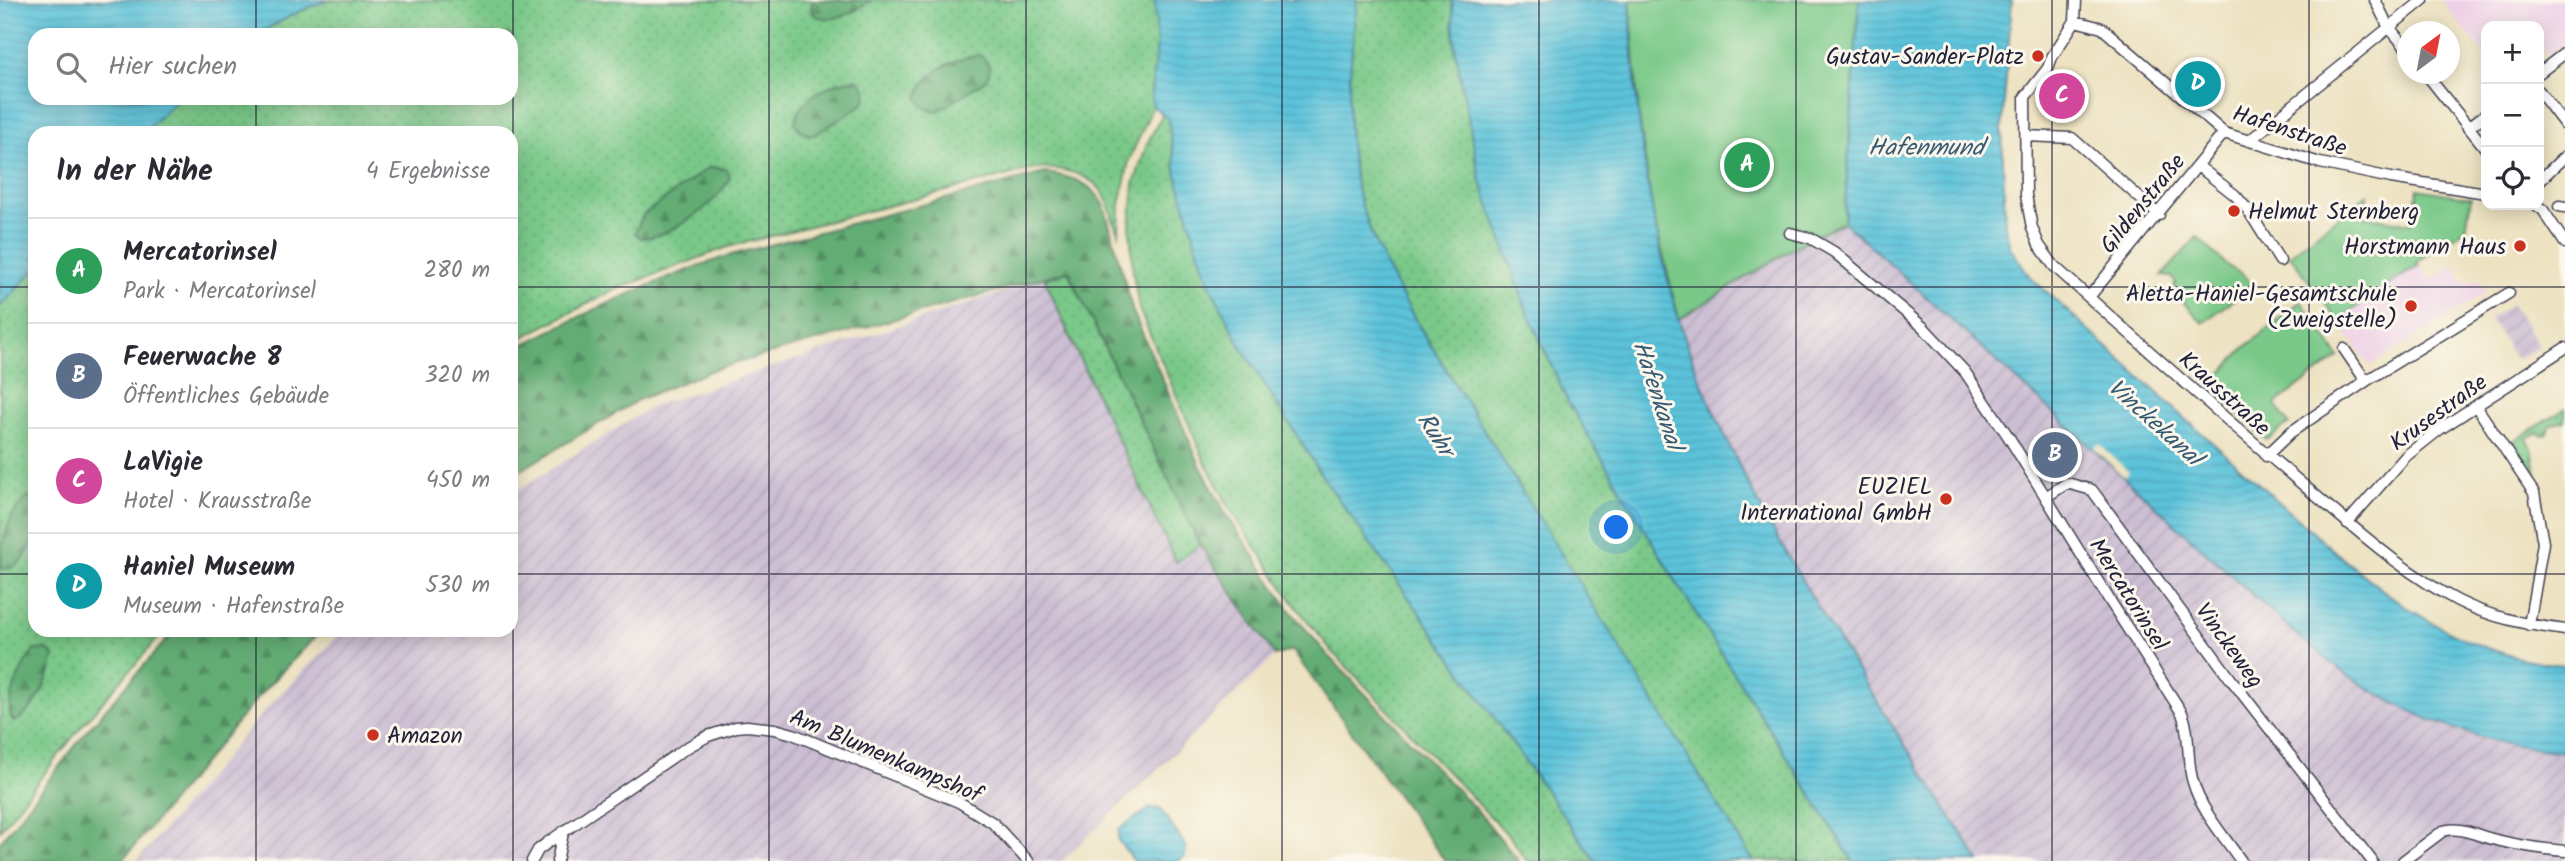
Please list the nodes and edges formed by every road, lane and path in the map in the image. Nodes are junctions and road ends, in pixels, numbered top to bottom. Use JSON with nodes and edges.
{"nodes":[{"id":1,"x":2077,"y":0,"type":"edge"},
{"id":2,"x":2375,"y":0,"type":"edge"},
{"id":3,"x":2423,"y":0,"type":"edge"},
{"id":4,"x":2072,"y":26,"type":"junction"},
{"id":5,"x":2388,"y":26,"type":"junction"},
{"id":6,"x":2397,"y":37,"type":"edge"},
{"id":7,"x":2565,"y":53,"type":"edge"},
{"id":8,"x":2544,"y":69,"type":"edge"},
{"id":9,"x":2434,"y":84,"type":"edge"},
{"id":10,"x":2544,"y":98,"type":"edge"},
{"id":11,"x":2481,"y":118,"type":"edge"},
{"id":12,"x":2565,"y":125,"type":"edge"},
{"id":13,"x":2468,"y":128,"type":"junction"},
{"id":14,"x":2224,"y":133,"type":"junction"},
{"id":15,"x":2026,"y":136,"type":"junction"},
{"id":16,"x":2249,"y":141,"type":"junction"},
{"id":17,"x":2484,"y":147,"type":"edge"},
{"id":18,"x":2565,"y":156,"type":"edge"},
{"id":19,"x":2198,"y":166,"type":"junction"},
{"id":20,"x":2544,"y":176,"type":"edge"},
{"id":21,"x":2481,"y":192,"type":"edge"},
{"id":22,"x":2543,"y":210,"type":"edge"},
{"id":23,"x":2159,"y":215,"type":"junction"},
{"id":24,"x":1790,"y":233,"type":"dead end"},
{"id":25,"x":2565,"y":243,"type":"edge"},
{"id":26,"x":2280,"y":261,"type":"dead end"},
{"id":27,"x":2509,"y":293,"type":"dead end"},
{"id":28,"x":2089,"y":297,"type":"junction"},
{"id":29,"x":2565,"y":348,"type":"edge"},
{"id":30,"x":2344,"y":349,"type":"dead end"},
{"id":31,"x":2366,"y":381,"type":"junction"},
{"id":32,"x":2476,"y":406,"type":"junction"},
{"id":33,"x":2266,"y":456,"type":"junction"},
{"id":34,"x":2046,"y":497,"type":"junction"},
{"id":35,"x":2347,"y":523,"type":"junction"},
{"id":36,"x":2529,"y":625,"type":"junction"},
{"id":37,"x":2565,"y":630,"type":"edge"},
{"id":38,"x":563,"y":833,"type":"junction"},
{"id":39,"x":2565,"y":851,"type":"edge"},
{"id":40,"x":532,"y":861,"type":"edge"},
{"id":41,"x":557,"y":861,"type":"edge"},
{"id":42,"x":1027,"y":861,"type":"edge"},
{"id":43,"x":2241,"y":861,"type":"edge"},
{"id":44,"x":2372,"y":861,"type":"edge"},
{"id":45,"x":2403,"y":861,"type":"edge"}],
"edges":[{"from":1,"to":4,"type":"street"},
{"from":2,"to":5,"type":"street"},
{"from":3,"to":5,"type":"street"},
{"from":4,"to":14,"type":"street","name":"Hafenstraße"},
{"from":4,"to":15,"type":"street","name":"Krausstraße"},
{"from":5,"to":6,"type":"street"},
{"from":5,"to":16,"type":"street"},
{"from":7,"to":8,"type":"street"},
{"from":9,"to":13,"type":"street"},
{"from":10,"to":12,"type":"street"},
{"from":11,"to":13,"type":"street"},
{"from":13,"to":17,"type":"street"},
{"from":14,"to":16,"type":"street","name":"Hafenstraße"},
{"from":14,"to":19,"type":"street","name":"Gildenstraße"},
{"from":15,"to":23,"type":"street"},
{"from":15,"to":28,"type":"street","name":"Krausstraße"},
{"from":16,"to":21,"type":"street","name":"Hafenstraße"},
{"from":18,"to":20,"type":"street"},
{"from":19,"to":23,"type":"street","name":"Gildenstraße"},
{"from":19,"to":26,"type":"street"},
{"from":22,"to":25,"type":"street"},
{"from":23,"to":28,"type":"street","name":"Gildenstraße"},
{"from":24,"to":34,"type":"street","name":"Mercatorinsel"},
{"from":27,"to":31,"type":"street"},
{"from":28,"to":33,"type":"street","name":"Krausstraße"},
{"from":29,"to":32,"type":"street","name":"Krusestraße"},
{"from":30,"to":31,"type":"street"},
{"from":31,"to":33,"type":"street"},
{"from":32,"to":35,"type":"street","name":"Krusestraße"},
{"from":32,"to":36,"type":"street"},
{"from":33,"to":35,"type":"street","name":"Krausstraße"},
{"from":34,"to":43,"type":"street","name":"Mercatorinsel"},
{"from":34,"to":44,"type":"street","name":"Vinckeweg"},
{"from":35,"to":36,"type":"street","name":"Krausstraße"},
{"from":36,"to":37,"type":"street","name":"Krausstraße"},
{"from":38,"to":40,"type":"street","name":"Am Blumenkampshof"},
{"from":38,"to":41,"type":"street"},
{"from":38,"to":42,"type":"street","name":"Am Blumenkampshof"},
{"from":39,"to":45,"type":"street"}]}
